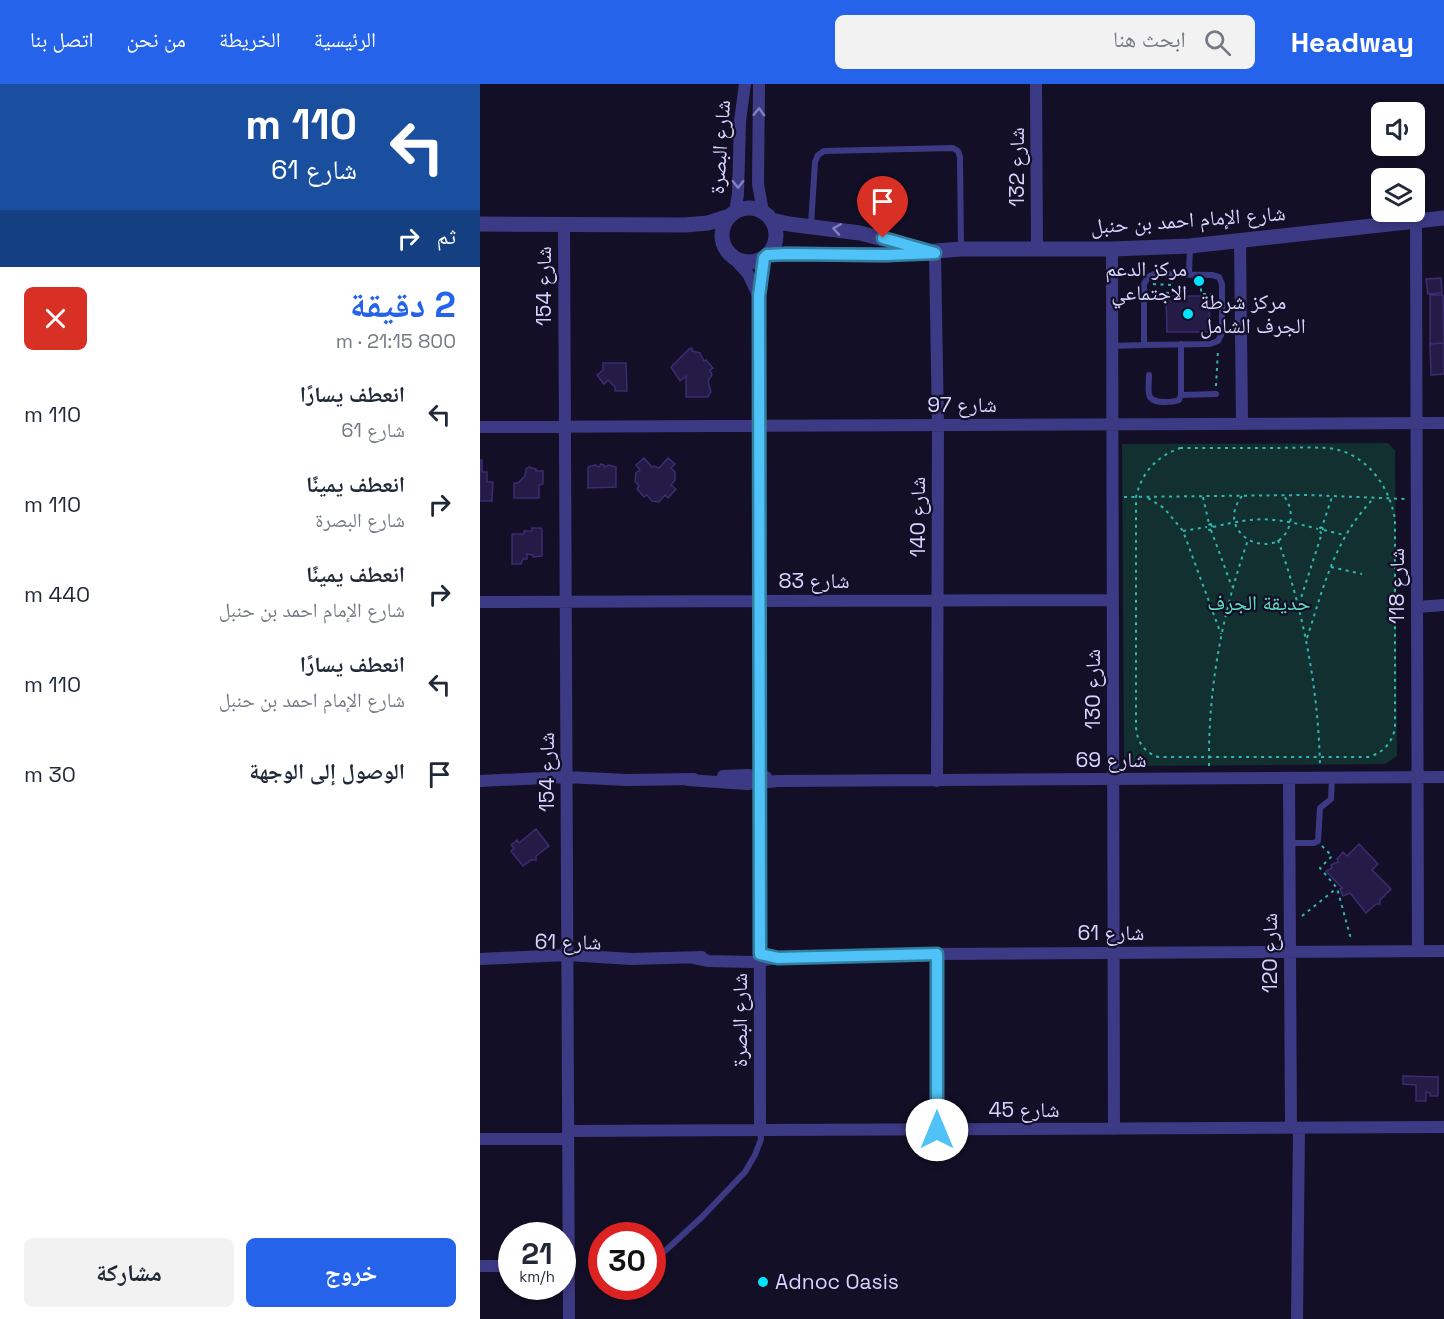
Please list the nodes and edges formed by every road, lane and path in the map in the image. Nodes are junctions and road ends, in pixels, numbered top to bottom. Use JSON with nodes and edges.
{"nodes":[{"id":1,"x":745,"y":84,"type":"edge"},
{"id":2,"x":759,"y":84,"type":"edge"},
{"id":3,"x":1036,"y":84,"type":"edge"},
{"id":4,"x":732,"y":214,"type":"junction"},
{"id":5,"x":767,"y":216,"type":"junction"},
{"id":6,"x":1444,"y":218,"type":"edge"},
{"id":7,"x":1425,"y":221,"type":"edge"},
{"id":8,"x":1416,"y":222,"type":"joint"},
{"id":9,"x":480,"y":224,"type":"edge"},
{"id":10,"x":564,"y":225,"type":"junction"},
{"id":11,"x":685,"y":225,"type":"junction"},
{"id":12,"x":811,"y":225,"type":"junction"},
{"id":13,"x":1240,"y":240,"type":"junction"},
{"id":14,"x":1190,"y":246,"type":"junction"},
{"id":15,"x":961,"y":249,"type":"junction"},
{"id":16,"x":1036,"y":249,"type":"junction"},
{"id":17,"x":1112,"y":249,"type":"junction"},
{"id":18,"x":730,"y":253,"type":"junction"},
{"id":19,"x":935,"y":253,"type":"junction"},
{"id":20,"x":765,"y":256,"type":"junction"},
{"id":21,"x":1172,"y":274,"type":"junction"},
{"id":22,"x":1189,"y":274,"type":"junction"},
{"id":23,"x":1201,"y":274,"type":"junction"},
{"id":24,"x":1144,"y":284,"type":"junction"},
{"id":25,"x":1172,"y":285,"type":"junction"},
{"id":26,"x":1144,"y":292,"type":"junction"},
{"id":27,"x":1222,"y":294,"type":"junction"},
{"id":28,"x":759,"y":296,"type":"junction"},
{"id":29,"x":1218,"y":341,"type":"junction"},
{"id":30,"x":1181,"y":344,"type":"junction"},
{"id":31,"x":1144,"y":345,"type":"junction"},
{"id":32,"x":1112,"y":346,"type":"junction"},
{"id":33,"x":1149,"y":375,"type":"dead end"},
{"id":34,"x":1216,"y":394,"type":"joint"},
{"id":35,"x":1181,"y":395,"type":"junction"},
{"id":36,"x":1112,"y":423,"type":"junction"},
{"id":37,"x":1242,"y":423,"type":"junction"},
{"id":38,"x":1417,"y":423,"type":"junction"},
{"id":39,"x":1444,"y":423,"type":"edge"},
{"id":40,"x":759,"y":425,"type":"junction"},
{"id":41,"x":938,"y":425,"type":"junction"},
{"id":42,"x":480,"y":426,"type":"edge"},
{"id":43,"x":565,"y":426,"type":"junction"},
{"id":44,"x":1283,"y":495,"type":"junction"},
{"id":45,"x":1242,"y":496,"type":"junction"},
{"id":46,"x":1112,"y":497,"type":"junction"},
{"id":47,"x":1137,"y":497,"type":"junction"},
{"id":48,"x":1147,"y":497,"type":"junction"},
{"id":49,"x":1203,"y":497,"type":"junction"},
{"id":50,"x":1332,"y":497,"type":"junction"},
{"id":51,"x":1373,"y":498,"type":"junction"},
{"id":52,"x":1390,"y":499,"type":"junction"},
{"id":53,"x":1417,"y":499,"type":"junction"},
{"id":54,"x":1290,"y":521,"type":"junction"},
{"id":55,"x":1235,"y":522,"type":"junction"},
{"id":56,"x":1208,"y":525,"type":"junction"},
{"id":57,"x":1212,"y":528,"type":"junction"},
{"id":58,"x":1323,"y":530,"type":"junction"},
{"id":59,"x":1184,"y":531,"type":"junction"},
{"id":60,"x":1344,"y":535,"type":"junction"},
{"id":61,"x":1248,"y":540,"type":"junction"},
{"id":62,"x":1278,"y":540,"type":"junction"},
{"id":63,"x":1331,"y":567,"type":"junction"},
{"id":64,"x":1362,"y":574,"type":"dead end"},
{"id":65,"x":1232,"y":587,"type":"junction"},
{"id":66,"x":1444,"y":598,"type":"edge"},
{"id":67,"x":937,"y":600,"type":"junction"},
{"id":68,"x":1113,"y":600,"type":"junction"},
{"id":69,"x":566,"y":601,"type":"junction"},
{"id":70,"x":759,"y":601,"type":"junction"},
{"id":71,"x":480,"y":602,"type":"edge"},
{"id":72,"x":1417,"y":602,"type":"junction"},
{"id":73,"x":1299,"y":605,"type":"junction"},
{"id":74,"x":1444,"y":605,"type":"edge"},
{"id":75,"x":1221,"y":634,"type":"junction"},
{"id":76,"x":1307,"y":638,"type":"junction"},
{"id":77,"x":1209,"y":757,"type":"junction"},
{"id":78,"x":1320,"y":757,"type":"junction"},
{"id":79,"x":1417,"y":777,"type":"junction"},
{"id":80,"x":1444,"y":777,"type":"edge"},
{"id":81,"x":1289,"y":778,"type":"junction"},
{"id":82,"x":1326,"y":778,"type":"junction"},
{"id":83,"x":1209,"y":779,"type":"junction"},
{"id":84,"x":759,"y":780,"type":"junction"},
{"id":85,"x":1113,"y":780,"type":"junction"},
{"id":86,"x":480,"y":781,"type":"edge"},
{"id":87,"x":566,"y":781,"type":"junction"},
{"id":88,"x":937,"y":781,"type":"junction"},
{"id":89,"x":1318,"y":841,"type":"junction"},
{"id":90,"x":1289,"y":843,"type":"junction"},
{"id":91,"x":1337,"y":888,"type":"junction"},
{"id":92,"x":1290,"y":926,"type":"junction"},
{"id":93,"x":1355,"y":951,"type":"junction"},
{"id":94,"x":1418,"y":951,"type":"junction"},
{"id":95,"x":1444,"y":951,"type":"edge"},
{"id":96,"x":1290,"y":952,"type":"junction"},
{"id":97,"x":1114,"y":953,"type":"junction"},
{"id":98,"x":937,"y":954,"type":"junction"},
{"id":99,"x":760,"y":958,"type":"junction"},
{"id":100,"x":480,"y":959,"type":"edge"},
{"id":101,"x":567,"y":959,"type":"junction"},
{"id":102,"x":1444,"y":1127,"type":"edge"},
{"id":103,"x":1295,"y":1128,"type":"junction"},
{"id":104,"x":1114,"y":1129,"type":"junction"},
{"id":105,"x":937,"y":1130,"type":"junction"},
{"id":106,"x":760,"y":1131,"type":"junction"},
{"id":107,"x":568,"y":1135,"type":"junction"},
{"id":108,"x":480,"y":1139,"type":"edge"},
{"id":109,"x":567,"y":1222,"type":"edge"},
{"id":110,"x":666,"y":1250,"type":"edge"},
{"id":111,"x":480,"y":1266,"type":"edge"},
{"id":112,"x":498,"y":1266,"type":"edge"},
{"id":113,"x":568,"y":1300,"type":"edge"},
{"id":114,"x":569,"y":1319,"type":"edge"},
{"id":115,"x":1297,"y":1319,"type":"edge"}],
"edges":[{"from":1,"to":4,"type":"street","name":"شارع البصرة","one_way":true},
{"from":5,"to":2,"type":"street","name":"شارع البصرة","one_way":true},
{"from":3,"to":16,"type":"street","name":"شارع 132"},
{"from":4,"to":5,"type":"street"},
{"from":4,"to":11,"type":"street"},
{"from":4,"to":18,"type":"street"},
{"from":5,"to":12,"type":"street","name":"شارع الإمام احمد بن حنبل"},
{"from":5,"to":20,"type":"street"},
{"from":6,"to":7,"type":"street","name":"شارع الإمام احمد بن حنبل"},
{"from":8,"to":13,"type":"street","name":"شارع الإمام احمد بن حنبل"},
{"from":8,"to":38,"type":"street","name":"شارع 118"},
{"from":9,"to":10,"type":"street"},
{"from":10,"to":11,"type":"street"},
{"from":10,"to":43,"type":"street","name":"شارع 154"},
{"from":11,"to":18,"type":"street"},
{"from":12,"to":15,"type":"lane"},
{"from":19,"to":12,"type":"street","name":"شارع الإمام احمد بن حنبل","one_way":true},
{"from":13,"to":14,"type":"street","name":"شارع الإمام احمد بن حنبل"},
{"from":13,"to":37,"type":"street"},
{"from":14,"to":17,"type":"street","name":"شارع الإمام احمد بن حنبل"},
{"from":14,"to":22,"type":"lane"},
{"from":15,"to":16,"type":"street","name":"شارع الإمام احمد بن حنبل"},
{"from":15,"to":19,"type":"street","name":"شارع الإمام احمد بن حنبل"},
{"from":16,"to":17,"type":"street","name":"شارع الإمام احمد بن حنبل"},
{"from":17,"to":32,"type":"street","name":"شارع 130"},
{"from":18,"to":20,"type":"street"},
{"from":18,"to":28,"type":"street","name":"شارع البصرة"},
{"from":19,"to":20,"type":"street","name":"شارع الإمام احمد بن حنبل"},
{"from":19,"to":41,"type":"street","name":"شارع 140"},
{"from":20,"to":28,"type":"street","name":"شارع البصرة"},
{"from":21,"to":22,"type":"lane"},
{"from":21,"to":24,"type":"lane"},
{"from":21,"to":25,"type":"path"},
{"from":22,"to":23,"type":"lane"},
{"from":23,"to":27,"type":"lane"},
{"from":23,"to":27,"type":"path"},
{"from":24,"to":25,"type":"path"},
{"from":24,"to":26,"type":"lane"},
{"from":25,"to":26,"type":"path"},
{"from":26,"to":31,"type":"lane"},
{"from":27,"to":29,"type":"lane"},
{"from":28,"to":40,"type":"street","name":"شارع البصرة"},
{"from":29,"to":30,"type":"lane"},
{"from":29,"to":34,"type":"path"},
{"from":30,"to":31,"type":"lane"},
{"from":30,"to":35,"type":"lane"},
{"from":31,"to":32,"type":"lane"},
{"from":32,"to":36,"type":"street","name":"شارع 130"},
{"from":33,"to":35,"type":"lane"},
{"from":34,"to":35,"type":"lane"},
{"from":36,"to":37,"type":"street","name":"شارع 97"},
{"from":36,"to":41,"type":"street","name":"شارع 97"},
{"from":36,"to":46,"type":"street","name":"شارع 130"},
{"from":37,"to":38,"type":"street","name":"شارع 97"},
{"from":38,"to":39,"type":"street","name":"شارع 97"},
{"from":38,"to":53,"type":"street","name":"شارع 118"},
{"from":40,"to":41,"type":"street","name":"شارع 97"},
{"from":40,"to":43,"type":"street","name":"شارع 97"},
{"from":40,"to":70,"type":"street","name":"شارع البصرة"},
{"from":41,"to":67,"type":"street","name":"شارع 140"},
{"from":42,"to":43,"type":"street","name":"شارع 97"},
{"from":43,"to":69,"type":"street","name":"شارع 154"},
{"from":44,"to":45,"type":"path"},
{"from":44,"to":50,"type":"path"},
{"from":44,"to":54,"type":"path"},
{"from":45,"to":49,"type":"path"},
{"from":45,"to":55,"type":"path"},
{"from":46,"to":47,"type":"path"},
{"from":46,"to":68,"type":"street","name":"شارع 130"},
{"from":47,"to":48,"type":"path"},
{"from":47,"to":52,"type":"path"},
{"from":47,"to":77,"type":"path"},
{"from":48,"to":49,"type":"path"},
{"from":48,"to":59,"type":"path"},
{"from":49,"to":56,"type":"path"},
{"from":50,"to":51,"type":"path"},
{"from":50,"to":58,"type":"path"},
{"from":51,"to":52,"type":"path"},
{"from":51,"to":60,"type":"path"},
{"from":52,"to":53,"type":"path"},
{"from":52,"to":78,"type":"path"},
{"from":53,"to":72,"type":"street","name":"شارع 118"},
{"from":54,"to":55,"type":"path"},
{"from":54,"to":58,"type":"path"},
{"from":54,"to":62,"type":"path"},
{"from":55,"to":57,"type":"path"},
{"from":55,"to":61,"type":"path"},
{"from":56,"to":57,"type":"path"},
{"from":56,"to":59,"type":"path"},
{"from":57,"to":65,"type":"path"},
{"from":58,"to":60,"type":"path"},
{"from":58,"to":73,"type":"path"},
{"from":59,"to":75,"type":"path"},
{"from":60,"to":63,"type":"path"},
{"from":61,"to":62,"type":"path"},
{"from":61,"to":65,"type":"path"},
{"from":62,"to":73,"type":"path"},
{"from":63,"to":64,"type":"path"},
{"from":63,"to":76,"type":"path"},
{"from":65,"to":75,"type":"path"},
{"from":66,"to":72,"type":"street"},
{"from":67,"to":68,"type":"street","name":"شارع 83"},
{"from":67,"to":70,"type":"street","name":"شارع 83"},
{"from":67,"to":88,"type":"street","name":"شارع 140"},
{"from":68,"to":85,"type":"street","name":"شارع 130"},
{"from":69,"to":70,"type":"street","name":"شارع 83"},
{"from":69,"to":71,"type":"street","name":"شارع 83"},
{"from":69,"to":87,"type":"street","name":"شارع 154"},
{"from":70,"to":84,"type":"street","name":"شارع البصرة"},
{"from":72,"to":74,"type":"street"},
{"from":72,"to":79,"type":"street","name":"شارع 118"},
{"from":73,"to":76,"type":"path"},
{"from":75,"to":77,"type":"path"},
{"from":76,"to":78,"type":"path"},
{"from":77,"to":78,"type":"path"},
{"from":77,"to":83,"type":"path"},
{"from":78,"to":82,"type":"path"},
{"from":79,"to":80,"type":"street","name":"شارع 69"},
{"from":79,"to":82,"type":"street","name":"شارع 69"},
{"from":79,"to":94,"type":"street","name":"شارع 118"},
{"from":81,"to":82,"type":"street","name":"شارع 69"},
{"from":81,"to":83,"type":"street","name":"شارع 69"},
{"from":81,"to":90,"type":"street","name":"شارع 120"},
{"from":82,"to":89,"type":"lane"},
{"from":83,"to":85,"type":"street","name":"شارع 69"},
{"from":84,"to":87,"type":"street","name":"شارع 69"},
{"from":84,"to":88,"type":"street","name":"شارع 69"},
{"from":84,"to":99,"type":"street","name":"شارع البصرة"},
{"from":85,"to":88,"type":"street","name":"شارع 69"},
{"from":85,"to":97,"type":"street","name":"شارع 130"},
{"from":86,"to":87,"type":"street","name":"شارع 69"},
{"from":87,"to":101,"type":"street","name":"شارع 154"},
{"from":89,"to":90,"type":"lane"},
{"from":89,"to":91,"type":"path"},
{"from":90,"to":92,"type":"street","name":"شارع 120"},
{"from":91,"to":92,"type":"path"},
{"from":91,"to":93,"type":"path"},
{"from":92,"to":96,"type":"street","name":"شارع 120"},
{"from":93,"to":94,"type":"street","name":"شارع 61"},
{"from":93,"to":96,"type":"street","name":"شارع 61"},
{"from":94,"to":95,"type":"street","name":"شارع 61"},
{"from":96,"to":97,"type":"street","name":"شارع 61"},
{"from":96,"to":103,"type":"street","name":"شارع 120"},
{"from":97,"to":98,"type":"street","name":"شارع 61"},
{"from":97,"to":104,"type":"street","name":"شارع 130"},
{"from":98,"to":99,"type":"street","name":"شارع 61"},
{"from":98,"to":105,"type":"street"},
{"from":99,"to":101,"type":"street","name":"شارع 61"},
{"from":99,"to":106,"type":"street","name":"شارع البصرة"},
{"from":100,"to":101,"type":"street","name":"شارع 61"},
{"from":101,"to":107,"type":"street","name":"شارع 154"},
{"from":102,"to":103,"type":"street","name":"شارع 45"},
{"from":103,"to":104,"type":"street","name":"شارع 45"},
{"from":103,"to":115,"type":"street","name":"شارع 120"},
{"from":104,"to":105,"type":"street","name":"شارع 45"},
{"from":105,"to":106,"type":"street","name":"شارع 45"},
{"from":106,"to":107,"type":"street","name":"شارع 45"},
{"from":106,"to":110,"type":"lane"},
{"from":107,"to":108,"type":"street","name":"شارع 45"},
{"from":107,"to":109,"type":"street","name":"شارع 154"},
{"from":111,"to":112,"type":"street"},
{"from":113,"to":114,"type":"street","name":"شارع 154"}]}
